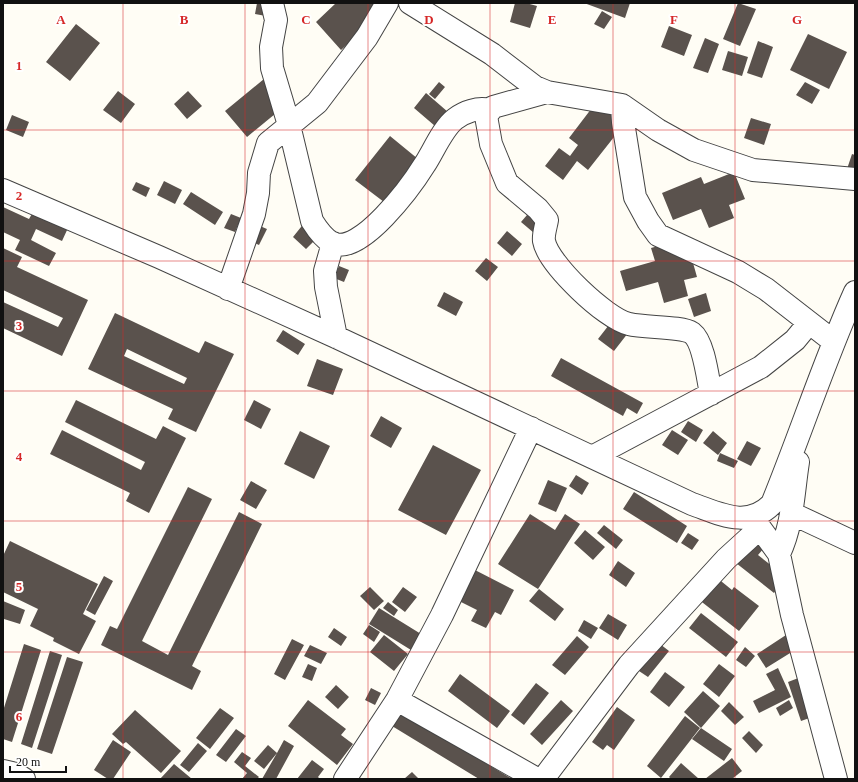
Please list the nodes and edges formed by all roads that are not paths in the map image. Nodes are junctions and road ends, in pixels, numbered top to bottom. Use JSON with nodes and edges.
{"nodes":[{"id":1,"x":272,"y":3,"type":"edge"},
{"id":2,"x":387,"y":3,"type":"edge"},
{"id":3,"x":410,"y":3,"type":"edge"},
{"id":4,"x":547,"y":92,"type":"junction"},
{"id":5,"x":622,"y":105,"type":"junction"},
{"id":6,"x":489,"y":110,"type":"junction"},
{"id":7,"x":289,"y":124,"type":"junction"},
{"id":8,"x":855,"y":179,"type":"edge"},
{"id":9,"x":3,"y":190,"type":"edge"},
{"id":10,"x":333,"y":243,"type":"junction"},
{"id":11,"x":228,"y":289,"type":"junction"},
{"id":12,"x":855,"y":292,"type":"edge"},
{"id":13,"x":809,"y":323,"type":"junction"},
{"id":14,"x":336,"y":337,"type":"junction"},
{"id":15,"x":833,"y":341,"type":"junction"},
{"id":16,"x":711,"y":394,"type":"junction"},
{"id":17,"x":531,"y":428,"type":"junction"},
{"id":18,"x":799,"y":437,"type":"junction"},
{"id":19,"x":592,"y":457,"type":"junction"},
{"id":20,"x":793,"y":514,"type":"junction"},
{"id":21,"x":756,"y":523,"type":"junction"},
{"id":22,"x":855,"y":543,"type":"edge"},
{"id":23,"x":779,"y":554,"type":"junction"},
{"id":24,"x":397,"y":700,"type":"junction"},
{"id":25,"x":3,"y":771,"type":"edge"},
{"id":26,"x":24,"y":779,"type":"edge"},
{"id":27,"x":345,"y":779,"type":"edge"},
{"id":28,"x":537,"y":779,"type":"edge"},
{"id":29,"x":543,"y":779,"type":"edge"},
{"id":30,"x":836,"y":779,"type":"edge"}],
"edges":[{"from":1,"to":7,"type":"street"},
{"from":2,"to":7,"type":"street"},
{"from":3,"to":4,"type":"street"},
{"from":4,"to":5,"type":"street"},
{"from":4,"to":6,"type":"street"},
{"from":5,"to":8,"type":"street"},
{"from":5,"to":13,"type":"street"},
{"from":6,"to":10,"type":"street"},
{"from":6,"to":16,"type":"street"},
{"from":7,"to":10,"type":"street"},
{"from":7,"to":11,"type":"street"},
{"from":9,"to":11,"type":"street"},
{"from":10,"to":14,"type":"street"},
{"from":11,"to":14,"type":"street"},
{"from":12,"to":15,"type":"street"},
{"from":13,"to":15,"type":"street"},
{"from":13,"to":16,"type":"street"},
{"from":14,"to":17,"type":"street"},
{"from":15,"to":18,"type":"street"},
{"from":16,"to":19,"type":"street"},
{"from":17,"to":19,"type":"street"},
{"from":17,"to":24,"type":"street"},
{"from":18,"to":20,"type":"street"},
{"from":18,"to":21,"type":"street"},
{"from":19,"to":21,"type":"street"},
{"from":20,"to":22,"type":"street"},
{"from":20,"to":23,"type":"street"},
{"from":21,"to":23,"type":"street"},
{"from":21,"to":29,"type":"street"},
{"from":23,"to":30,"type":"street"},
{"from":24,"to":27,"type":"street"},
{"from":24,"to":28,"type":"street"},
{"from":25,"to":26,"type":"street"}]}
